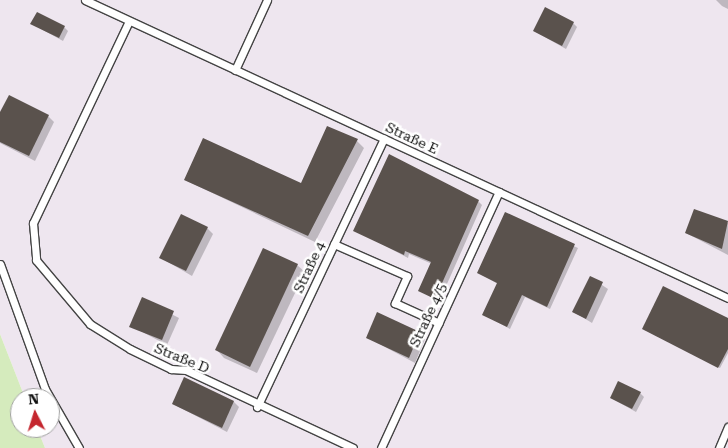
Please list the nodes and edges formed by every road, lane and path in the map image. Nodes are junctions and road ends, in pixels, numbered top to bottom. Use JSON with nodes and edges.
{"nodes":[{"id":1,"x":85,"y":0,"type":"edge"},
{"id":2,"x":267,"y":0,"type":"edge"},
{"id":3,"x":129,"y":21,"type":"junction"},
{"id":4,"x":235,"y":70,"type":"junction"},
{"id":5,"x":384,"y":138,"type":"junction"},
{"id":6,"x":499,"y":192,"type":"junction"},
{"id":7,"x":334,"y":244,"type":"junction"},
{"id":8,"x":0,"y":264,"type":"edge"},
{"id":9,"x":728,"y":298,"type":"edge"},
{"id":10,"x":438,"y":322,"type":"junction"},
{"id":11,"x":258,"y":407,"type":"junction"},
{"id":12,"x":728,"y":427,"type":"edge"},
{"id":13,"x":80,"y":448,"type":"edge"},
{"id":14,"x":353,"y":448,"type":"edge"},
{"id":15,"x":381,"y":448,"type":"edge"},
{"id":16,"x":719,"y":448,"type":"edge"}],
"edges":[{"from":1,"to":3,"type":"lane","name":"Straße E"},
{"from":2,"to":4,"type":"lane"},
{"from":3,"to":4,"type":"lane","name":"Straße E"},
{"from":3,"to":11,"type":"lane","name":"Straße D"},
{"from":4,"to":5,"type":"lane","name":"Straße E"},
{"from":5,"to":6,"type":"lane","name":"Straße E"},
{"from":5,"to":7,"type":"lane","name":"Straße 4"},
{"from":6,"to":9,"type":"lane","name":"Straße E"},
{"from":6,"to":10,"type":"lane","name":"Straße 4/5"},
{"from":7,"to":10,"type":"lane"},
{"from":7,"to":11,"type":"lane","name":"Straße 4"},
{"from":8,"to":13,"type":"lane"},
{"from":10,"to":15,"type":"lane","name":"Straße 4/5"},
{"from":11,"to":14,"type":"lane","name":"Straße D"},
{"from":12,"to":16,"type":"lane"}]}
